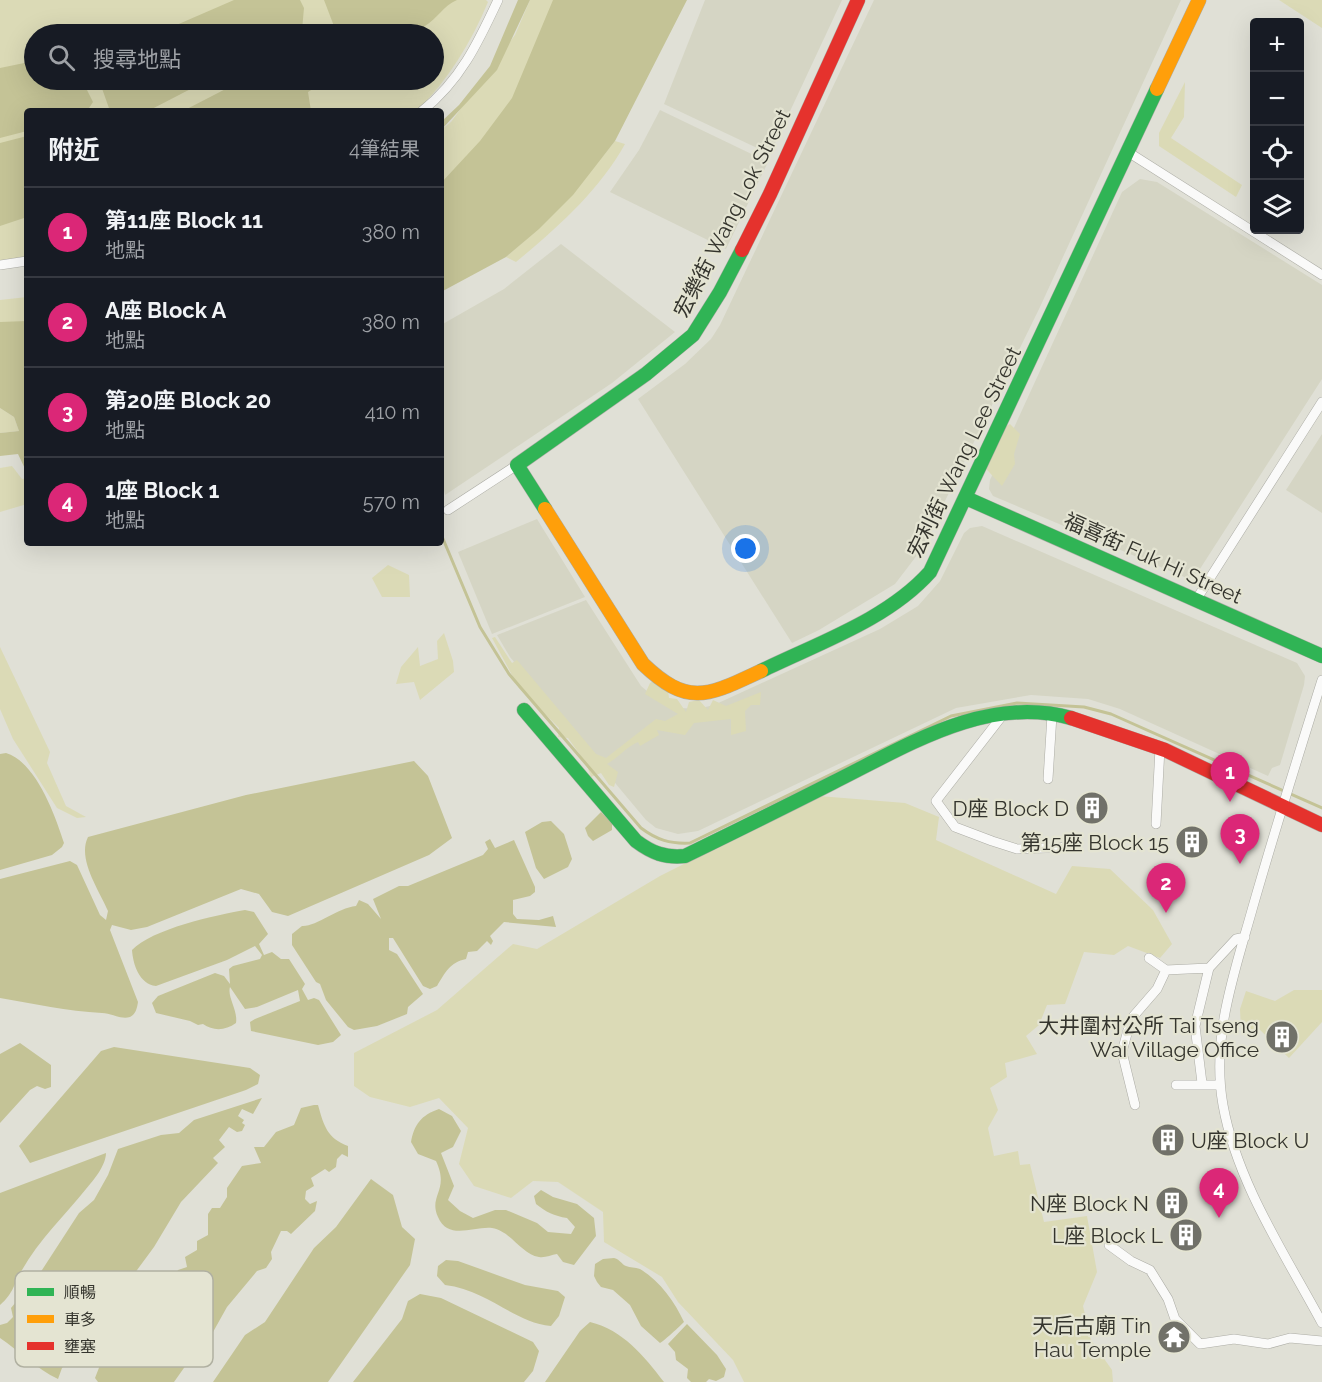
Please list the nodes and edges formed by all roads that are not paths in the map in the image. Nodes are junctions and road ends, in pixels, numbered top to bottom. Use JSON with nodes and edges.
{"nodes":[{"id":1,"x":498,"y":0,"type":"edge"},
{"id":2,"x":858,"y":0,"type":"edge"},
{"id":3,"x":1199,"y":0,"type":"edge"},
{"id":4,"x":425,"y":108,"type":"edge"},
{"id":5,"x":1128,"y":152,"type":"junction"},
{"id":6,"x":24,"y":261,"type":"edge"},
{"id":7,"x":0,"y":265,"type":"edge"},
{"id":8,"x":1322,"y":275,"type":"edge"},
{"id":9,"x":1322,"y":402,"type":"edge"},
{"id":10,"x":517,"y":465,"type":"junction"},
{"id":11,"x":966,"y":498,"type":"junction"},
{"id":12,"x":448,"y":510,"type":"dead end"},
{"id":13,"x":1196,"y":600,"type":"junction"},
{"id":14,"x":1322,"y":656,"type":"edge"},
{"id":15,"x":1322,"y":680,"type":"edge"},
{"id":16,"x":524,"y":710,"type":"dead end"},
{"id":17,"x":1053,"y":715,"type":"junction"},
{"id":18,"x":1002,"y":716,"type":"junction"},
{"id":19,"x":1160,"y":748,"type":"junction"},
{"id":20,"x":1048,"y":779,"type":"dead end"},
{"id":21,"x":1283,"y":805,"type":"junction"},
{"id":22,"x":1156,"y":824,"type":"dead end"},
{"id":23,"x":1322,"y":825,"type":"edge"},
{"id":24,"x":1073,"y":847,"type":"dead end"},
{"id":25,"x":1245,"y":937,"type":"junction"},
{"id":26,"x":1149,"y":958,"type":"dead end"},
{"id":27,"x":1209,"y":968,"type":"junction"},
{"id":28,"x":1166,"y":969,"type":"junction"},
{"id":29,"x":1202,"y":1083,"type":"junction"},
{"id":30,"x":1176,"y":1085,"type":"dead end"},
{"id":31,"x":1220,"y":1085,"type":"junction"},
{"id":32,"x":1135,"y":1105,"type":"dead end"},
{"id":33,"x":1109,"y":1245,"type":"dead end"},
{"id":34,"x":1322,"y":1323,"type":"edge"},
{"id":35,"x":1322,"y":1341,"type":"edge"}],
"edges":[{"from":1,"to":4,"type":"street"},
{"from":2,"to":10,"type":"street","name":"宏樂街 Wang Lok Street"},
{"from":3,"to":5,"type":"street","name":"宏利街 Wang Lee Street"},
{"from":5,"to":8,"type":"street"},
{"from":5,"to":11,"type":"street","name":"宏利街 Wang Lee Street"},
{"from":6,"to":7,"type":"street"},
{"from":9,"to":13,"type":"street"},
{"from":10,"to":11,"type":"street","name":"宏利街 Wang Lee Street"},
{"from":10,"to":12,"type":"street","name":"宏樂街 Wang Lok Street"},
{"from":11,"to":13,"type":"street","name":"福喜街 Fuk Hi Street"},
{"from":13,"to":14,"type":"street","name":"福喜街 Fuk Hi Street"},
{"from":15,"to":21,"type":"street"},
{"from":16,"to":18,"type":"street"},
{"from":17,"to":18,"type":"street"},
{"from":17,"to":19,"type":"street"},
{"from":17,"to":20,"type":"street"},
{"from":18,"to":24,"type":"street"},
{"from":19,"to":21,"type":"street"},
{"from":19,"to":22,"type":"street"},
{"from":21,"to":23,"type":"street"},
{"from":21,"to":25,"type":"street"},
{"from":25,"to":27,"type":"street"},
{"from":25,"to":31,"type":"street"},
{"from":26,"to":28,"type":"street"},
{"from":27,"to":28,"type":"street"},
{"from":27,"to":29,"type":"street"},
{"from":28,"to":32,"type":"street"},
{"from":29,"to":30,"type":"street"},
{"from":29,"to":31,"type":"street"},
{"from":31,"to":34,"type":"street"},
{"from":33,"to":35,"type":"street"}]}
